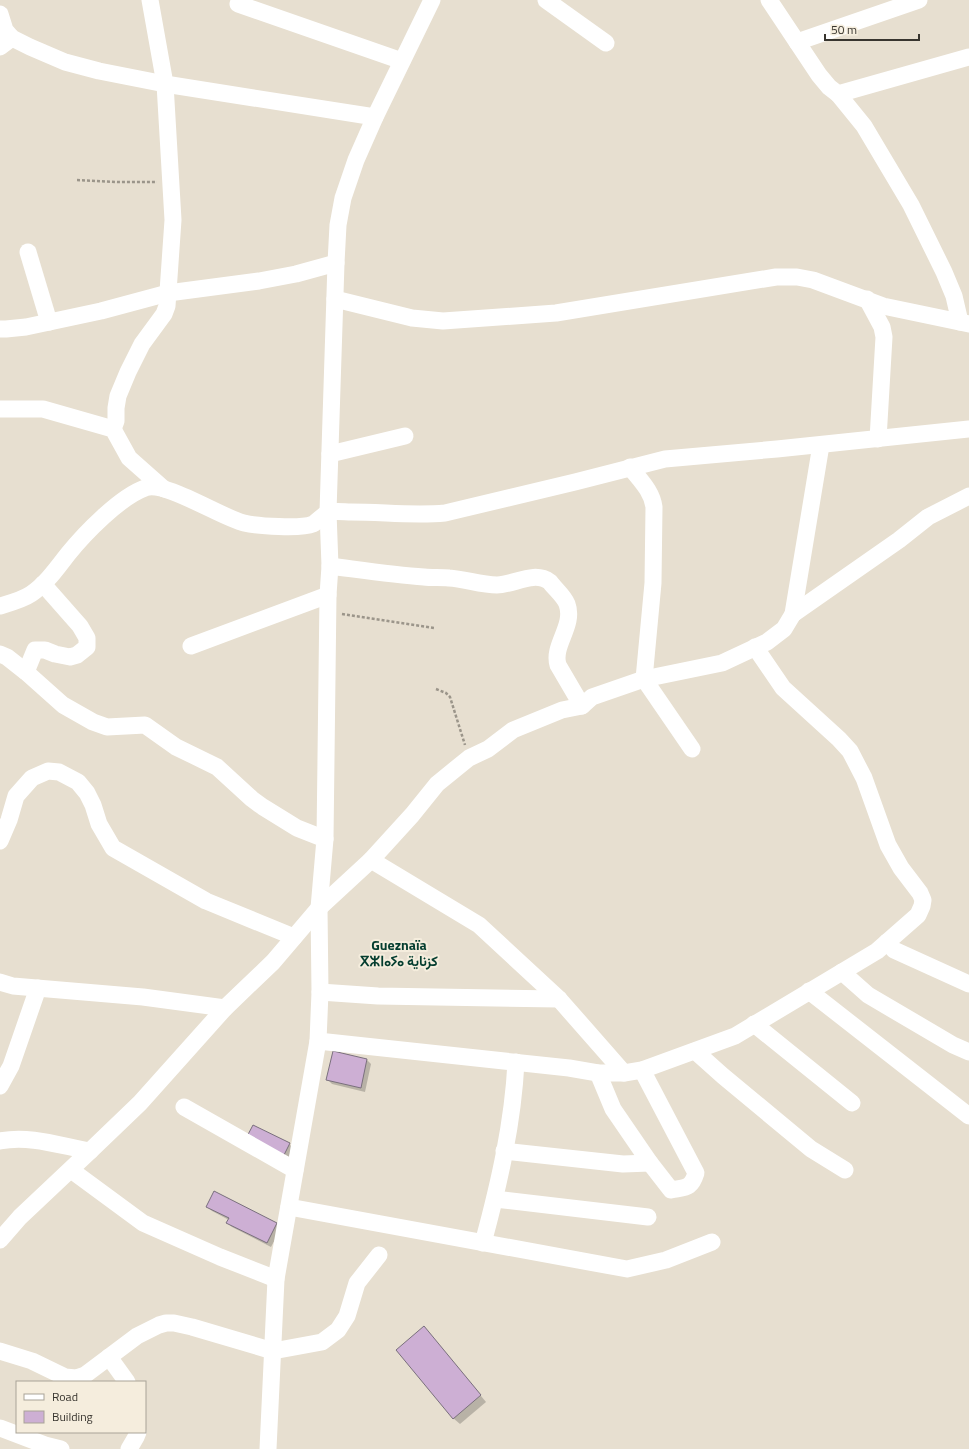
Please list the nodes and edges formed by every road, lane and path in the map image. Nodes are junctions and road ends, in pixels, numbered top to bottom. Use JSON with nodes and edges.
{"nodes":[{"id":1,"x":150,"y":0,"type":"edge"},
{"id":2,"x":432,"y":0,"type":"edge"},
{"id":3,"x":546,"y":0,"type":"edge"},
{"id":4,"x":769,"y":0,"type":"edge"},
{"id":5,"x":919,"y":0,"type":"edge"},
{"id":6,"x":238,"y":4,"type":"dead end"},
{"id":7,"x":0,"y":14,"type":"edge"},
{"id":8,"x":797,"y":42,"type":"junction"},
{"id":9,"x":6,"y":43,"type":"edge"},
{"id":10,"x":606,"y":43,"type":"dead end"},
{"id":11,"x":969,"y":57,"type":"edge"},
{"id":12,"x":402,"y":61,"type":"junction"},
{"id":13,"x":165,"y":84,"type":"junction"},
{"id":14,"x":838,"y":94,"type":"junction"},
{"id":15,"x":375,"y":117,"type":"junction"},
{"id":16,"x":77,"y":180,"type":"dead end"},
{"id":17,"x":171,"y":182,"type":"junction"},
{"id":18,"x":28,"y":252,"type":"dead end"},
{"id":19,"x":336,"y":263,"type":"junction"},
{"id":20,"x":168,"y":293,"type":"junction"},
{"id":21,"x":336,"y":299,"type":"junction"},
{"id":22,"x":867,"y":299,"type":"junction"},
{"id":23,"x":49,"y":322,"type":"junction"},
{"id":24,"x":965,"y":323,"type":"edge"},
{"id":25,"x":0,"y":328,"type":"edge"},
{"id":26,"x":0,"y":410,"type":"edge"},
{"id":27,"x":113,"y":429,"type":"junction"},
{"id":28,"x":969,"y":429,"type":"edge"},
{"id":29,"x":405,"y":436,"type":"dead end"},
{"id":30,"x":878,"y":439,"type":"junction"},
{"id":31,"x":821,"y":445,"type":"junction"},
{"id":32,"x":330,"y":454,"type":"junction"},
{"id":33,"x":630,"y":467,"type":"junction"},
{"id":34,"x":164,"y":489,"type":"junction"},
{"id":35,"x":969,"y":496,"type":"edge"},
{"id":36,"x":328,"y":512,"type":"junction"},
{"id":37,"x":330,"y":566,"type":"junction"},
{"id":38,"x":43,"y":584,"type":"junction"},
{"id":39,"x":328,"y":595,"type":"junction"},
{"id":40,"x":0,"y":606,"type":"edge"},
{"id":41,"x":327,"y":612,"type":"junction"},
{"id":42,"x":793,"y":614,"type":"junction"},
{"id":43,"x":434,"y":628,"type":"dead end"},
{"id":44,"x":191,"y":646,"type":"dead end"},
{"id":45,"x":755,"y":647,"type":"junction"},
{"id":46,"x":0,"y":654,"type":"edge"},
{"id":47,"x":26,"y":672,"type":"junction"},
{"id":48,"x":644,"y":679,"type":"junction"},
{"id":49,"x":436,"y":689,"type":"dead end"},
{"id":50,"x":582,"y":706,"type":"junction"},
{"id":51,"x":692,"y":749,"type":"dead end"},
{"id":52,"x":469,"y":758,"type":"junction"},
{"id":53,"x":325,"y":839,"type":"junction"},
{"id":54,"x":0,"y":841,"type":"edge"},
{"id":55,"x":371,"y":860,"type":"junction"},
{"id":56,"x":319,"y":908,"type":"junction"},
{"id":57,"x":294,"y":937,"type":"junction"},
{"id":58,"x":887,"y":942,"type":"junction"},
{"id":59,"x":842,"y":972,"type":"junction"},
{"id":60,"x":0,"y":982,"type":"edge"},
{"id":61,"x":969,"y":984,"type":"edge"},
{"id":62,"x":38,"y":988,"type":"junction"},
{"id":63,"x":809,"y":991,"type":"junction"},
{"id":64,"x":320,"y":992,"type":"junction"},
{"id":65,"x":559,"y":999,"type":"junction"},
{"id":66,"x":225,"y":1008,"type":"junction"},
{"id":67,"x":754,"y":1024,"type":"junction"},
{"id":68,"x":318,"y":1041,"type":"junction"},
{"id":69,"x":694,"y":1051,"type":"junction"},
{"id":70,"x":969,"y":1052,"type":"edge"},
{"id":71,"x":516,"y":1062,"type":"junction"},
{"id":72,"x":642,"y":1070,"type":"junction"},
{"id":73,"x":598,"y":1073,"type":"junction"},
{"id":74,"x":624,"y":1073,"type":"junction"},
{"id":75,"x":0,"y":1086,"type":"edge"},
{"id":76,"x":852,"y":1103,"type":"dead end"},
{"id":77,"x":184,"y":1107,"type":"dead end"},
{"id":78,"x":969,"y":1116,"type":"edge"},
{"id":79,"x":0,"y":1141,"type":"edge"},
{"id":80,"x":90,"y":1151,"type":"junction"},
{"id":81,"x":504,"y":1151,"type":"junction"},
{"id":82,"x":650,"y":1163,"type":"junction"},
{"id":83,"x":71,"y":1170,"type":"junction"},
{"id":84,"x":295,"y":1170,"type":"junction"},
{"id":85,"x":845,"y":1170,"type":"dead end"},
{"id":86,"x":494,"y":1199,"type":"junction"},
{"id":87,"x":289,"y":1207,"type":"junction"},
{"id":88,"x":648,"y":1217,"type":"dead end"},
{"id":89,"x":0,"y":1240,"type":"edge"},
{"id":90,"x":483,"y":1242,"type":"junction"},
{"id":91,"x":712,"y":1242,"type":"dead end"},
{"id":92,"x":380,"y":1255,"type":"dead end"},
{"id":93,"x":276,"y":1279,"type":"junction"},
{"id":94,"x":0,"y":1351,"type":"edge"},
{"id":95,"x":273,"y":1351,"type":"junction"},
{"id":96,"x":109,"y":1357,"type":"junction"},
{"id":97,"x":126,"y":1381,"type":"edge"},
{"id":98,"x":0,"y":1428,"type":"edge"},
{"id":99,"x":138,"y":1433,"type":"edge"},
{"id":100,"x":61,"y":1449,"type":"edge"},
{"id":101,"x":129,"y":1449,"type":"edge"},
{"id":102,"x":268,"y":1449,"type":"edge"}],
"edges":[{"from":1,"to":13,"type":"street"},
{"from":2,"to":12,"type":"street"},
{"from":3,"to":10,"type":"street"},
{"from":4,"to":8,"type":"street"},
{"from":5,"to":8,"type":"street"},
{"from":6,"to":12,"type":"street"},
{"from":7,"to":9,"type":"street"},
{"from":8,"to":14,"type":"street"},
{"from":9,"to":13,"type":"street"},
{"from":11,"to":14,"type":"street"},
{"from":12,"to":15,"type":"street"},
{"from":13,"to":15,"type":"street"},
{"from":13,"to":17,"type":"street"},
{"from":14,"to":24,"type":"street"},
{"from":15,"to":19,"type":"street"},
{"from":16,"to":17,"type":"path"},
{"from":17,"to":20,"type":"street"},
{"from":18,"to":23,"type":"street"},
{"from":19,"to":20,"type":"street"},
{"from":19,"to":21,"type":"street"},
{"from":20,"to":23,"type":"street"},
{"from":20,"to":27,"type":"street"},
{"from":21,"to":22,"type":"street"},
{"from":21,"to":32,"type":"street"},
{"from":22,"to":24,"type":"street"},
{"from":22,"to":30,"type":"street"},
{"from":23,"to":25,"type":"street"},
{"from":26,"to":27,"type":"street"},
{"from":27,"to":34,"type":"street"},
{"from":28,"to":30,"type":"street"},
{"from":29,"to":32,"type":"street"},
{"from":30,"to":31,"type":"street"},
{"from":31,"to":33,"type":"street"},
{"from":31,"to":42,"type":"street"},
{"from":32,"to":36,"type":"street"},
{"from":33,"to":36,"type":"street"},
{"from":33,"to":48,"type":"street"},
{"from":34,"to":36,"type":"street"},
{"from":34,"to":38,"type":"street"},
{"from":35,"to":42,"type":"street"},
{"from":36,"to":37,"type":"street"},
{"from":37,"to":39,"type":"street"},
{"from":37,"to":50,"type":"street"},
{"from":38,"to":40,"type":"street"},
{"from":38,"to":47,"type":"street"},
{"from":39,"to":41,"type":"street"},
{"from":39,"to":44,"type":"street"},
{"from":41,"to":43,"type":"path"},
{"from":41,"to":53,"type":"street"},
{"from":42,"to":45,"type":"street"},
{"from":45,"to":48,"type":"street"},
{"from":45,"to":58,"type":"street"},
{"from":46,"to":47,"type":"street"},
{"from":47,"to":53,"type":"street"},
{"from":48,"to":50,"type":"street"},
{"from":48,"to":51,"type":"street"},
{"from":49,"to":52,"type":"path"},
{"from":50,"to":52,"type":"street"},
{"from":52,"to":55,"type":"street"},
{"from":53,"to":56,"type":"street"},
{"from":54,"to":57,"type":"street"},
{"from":55,"to":56,"type":"street"},
{"from":55,"to":65,"type":"street"},
{"from":56,"to":57,"type":"street"},
{"from":56,"to":64,"type":"street"},
{"from":57,"to":66,"type":"street"},
{"from":58,"to":59,"type":"street"},
{"from":58,"to":61,"type":"street"},
{"from":59,"to":63,"type":"street"},
{"from":59,"to":70,"type":"street"},
{"from":60,"to":62,"type":"street"},
{"from":62,"to":66,"type":"street"},
{"from":62,"to":75,"type":"street"},
{"from":63,"to":67,"type":"street"},
{"from":63,"to":78,"type":"street"},
{"from":64,"to":65,"type":"street"},
{"from":64,"to":68,"type":"street"},
{"from":65,"to":74,"type":"street"},
{"from":66,"to":80,"type":"street"},
{"from":67,"to":69,"type":"street"},
{"from":67,"to":76,"type":"street"},
{"from":68,"to":71,"type":"street"},
{"from":68,"to":84,"type":"street"},
{"from":69,"to":72,"type":"street"},
{"from":69,"to":85,"type":"street"},
{"from":71,"to":73,"type":"street"},
{"from":71,"to":81,"type":"street"},
{"from":72,"to":74,"type":"street"},
{"from":72,"to":82,"type":"street"},
{"from":73,"to":74,"type":"street"},
{"from":73,"to":82,"type":"street"},
{"from":77,"to":84,"type":"street"},
{"from":79,"to":80,"type":"street"},
{"from":80,"to":83,"type":"street"},
{"from":81,"to":82,"type":"street"},
{"from":81,"to":86,"type":"street"},
{"from":83,"to":89,"type":"street"},
{"from":83,"to":93,"type":"street"},
{"from":84,"to":87,"type":"street"},
{"from":86,"to":88,"type":"street"},
{"from":86,"to":90,"type":"street"},
{"from":87,"to":90,"type":"street"},
{"from":87,"to":93,"type":"street"},
{"from":90,"to":91,"type":"street"},
{"from":92,"to":95,"type":"street"},
{"from":93,"to":95,"type":"street"},
{"from":94,"to":96,"type":"street"},
{"from":95,"to":96,"type":"street"},
{"from":95,"to":102,"type":"street"},
{"from":96,"to":97,"type":"street"},
{"from":98,"to":100,"type":"street"},
{"from":99,"to":101,"type":"street"}]}
